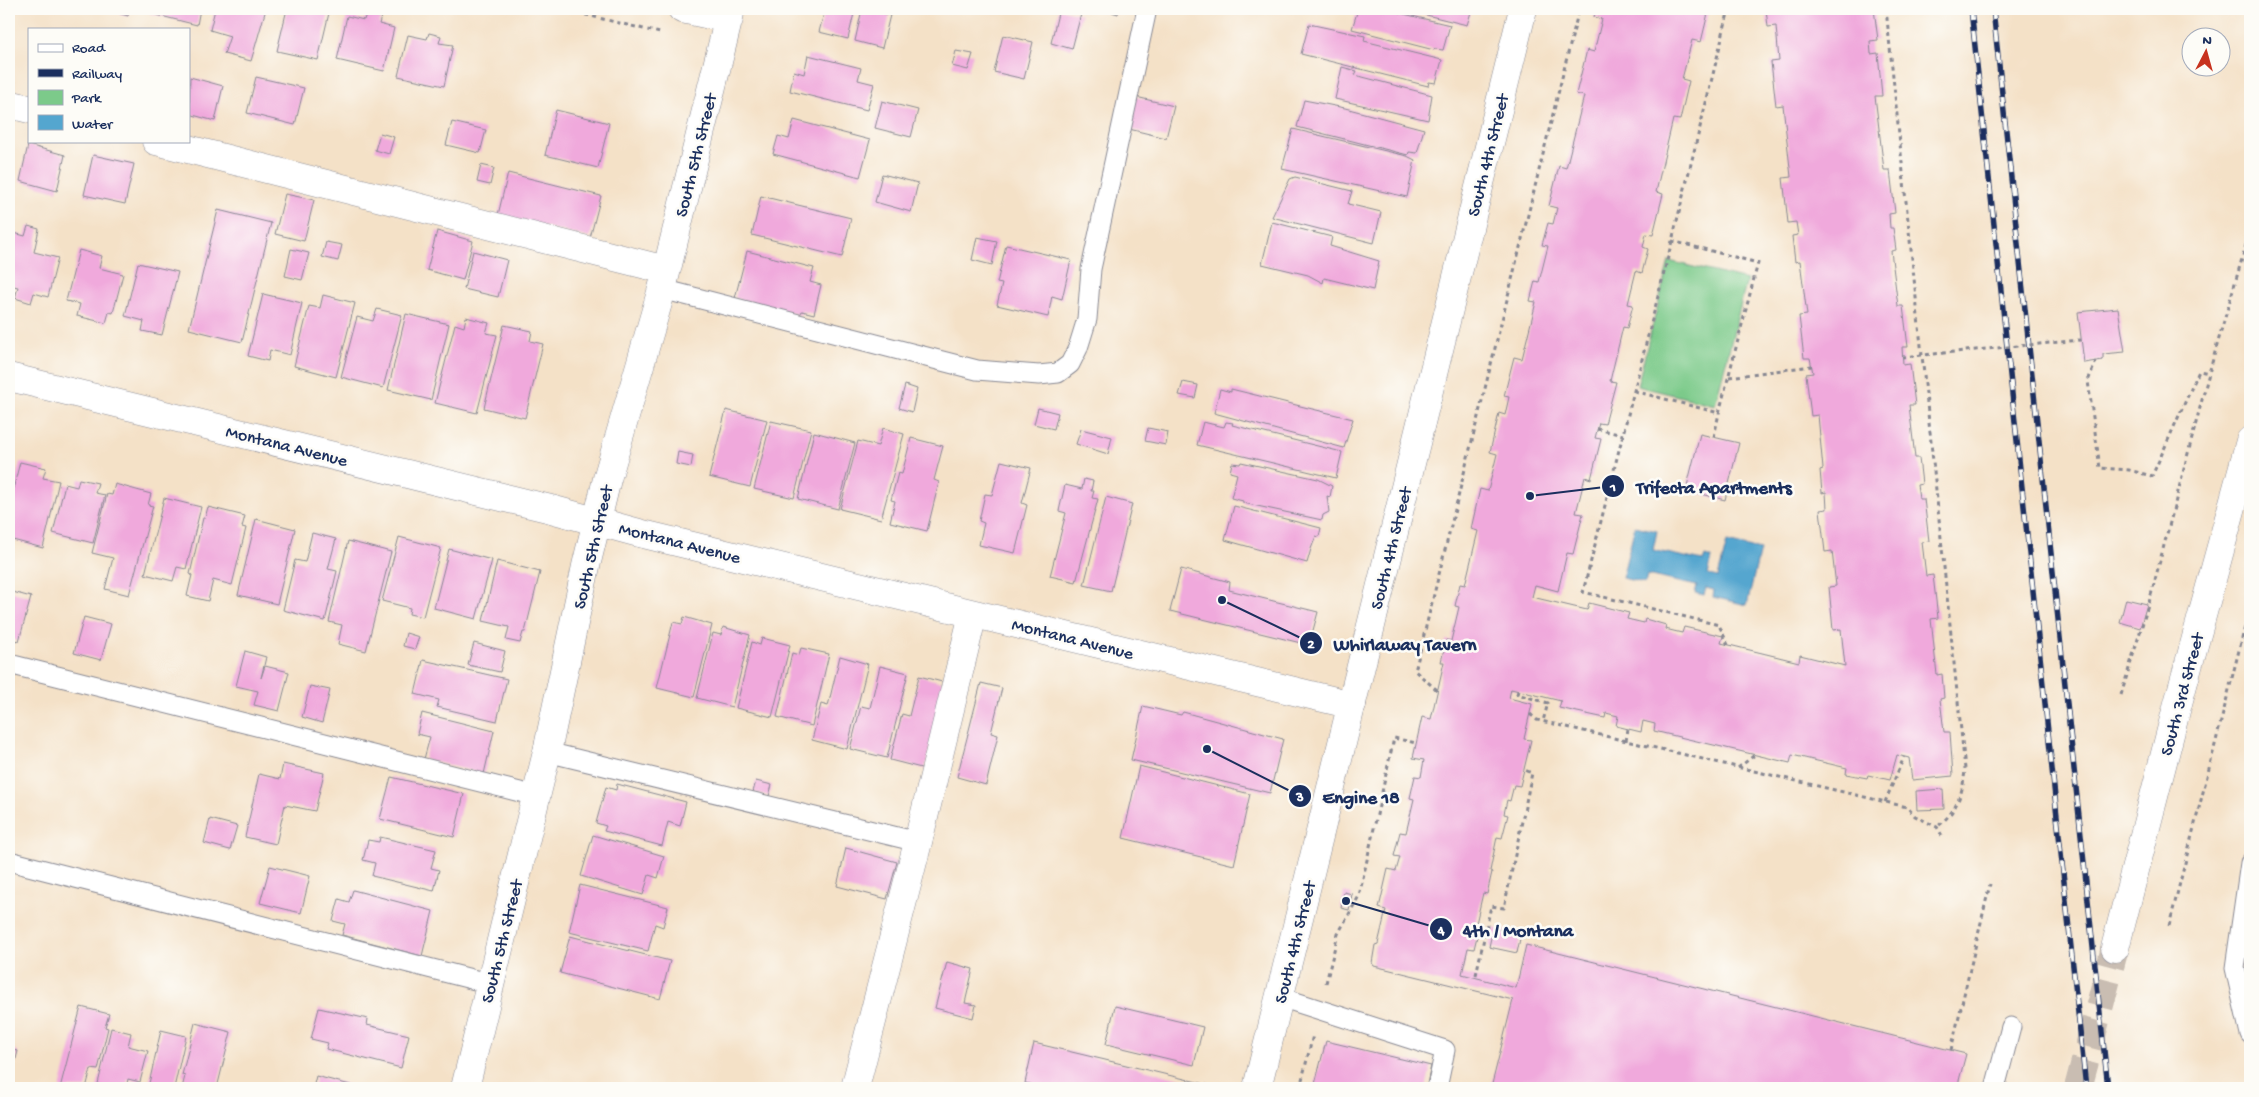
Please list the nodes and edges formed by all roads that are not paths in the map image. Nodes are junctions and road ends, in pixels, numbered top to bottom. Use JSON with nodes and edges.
{"nodes":[{"id":1,"x":682,"y":9,"type":"edge"},
{"id":2,"x":1147,"y":9,"type":"edge"},
{"id":3,"x":1523,"y":9,"type":"edge"},
{"id":4,"x":730,"y":14,"type":"edge"},
{"id":5,"x":9,"y":104,"type":"edge"},
{"id":6,"x":28,"y":109,"type":"edge"},
{"id":7,"x":160,"y":142,"type":"edge"},
{"id":8,"x":664,"y":279,"type":"junction"},
{"id":9,"x":9,"y":377,"type":"edge"},
{"id":10,"x":2250,"y":441,"type":"edge"},
{"id":11,"x":597,"y":520,"type":"junction"},
{"id":12,"x":973,"y":614,"type":"junction"},
{"id":13,"x":9,"y":664,"type":"edge"},
{"id":14,"x":1352,"y":705,"type":"junction"},
{"id":15,"x":547,"y":752,"type":"junction"},
{"id":16,"x":536,"y":796,"type":"junction"},
{"id":17,"x":918,"y":842,"type":"junction"},
{"id":18,"x":9,"y":861,"type":"edge"},
{"id":19,"x":2250,"y":863,"type":"edge"},
{"id":20,"x":2115,"y":948,"type":"tunnel mouth"},
{"id":21,"x":491,"y":984,"type":"junction"},
{"id":22,"x":1280,"y":997,"type":"junction"},
{"id":23,"x":2011,"y":1027,"type":"dead end"},
{"id":24,"x":2250,"y":1034,"type":"edge"},
{"id":25,"x":465,"y":1088,"type":"edge"},
{"id":26,"x":855,"y":1088,"type":"edge"},
{"id":27,"x":1257,"y":1088,"type":"edge"},
{"id":28,"x":1437,"y":1088,"type":"edge"},
{"id":29,"x":1995,"y":1088,"type":"edge"}],
"edges":[{"from":1,"to":4,"type":"street"},
{"from":2,"to":8,"type":"lane"},
{"from":3,"to":14,"type":"street","name":"South 4th Street"},
{"from":4,"to":8,"type":"street","name":"South 5th Street"},
{"from":5,"to":6,"type":"street"},
{"from":7,"to":8,"type":"street"},
{"from":8,"to":11,"type":"street","name":"South 5th Street"},
{"from":9,"to":11,"type":"street","name":"Montana Avenue"},
{"from":10,"to":20,"type":"street","name":"South 3rd Street"},
{"from":11,"to":12,"type":"street","name":"Montana Avenue"},
{"from":11,"to":15,"type":"street","name":"South 5th Street"},
{"from":12,"to":14,"type":"street","name":"Montana Avenue"},
{"from":12,"to":17,"type":"street"},
{"from":13,"to":16,"type":"lane"},
{"from":14,"to":22,"type":"street","name":"South 4th Street"},
{"from":15,"to":16,"type":"street","name":"South 5th Street"},
{"from":15,"to":17,"type":"lane"},
{"from":16,"to":21,"type":"street","name":"South 5th Street"},
{"from":17,"to":26,"type":"street"},
{"from":18,"to":21,"type":"lane"},
{"from":19,"to":24,"type":"lane"},
{"from":21,"to":25,"type":"street","name":"South 5th Street"},
{"from":22,"to":27,"type":"street","name":"South 4th Street"},
{"from":22,"to":28,"type":"lane"},
{"from":23,"to":29,"type":"lane"}]}
